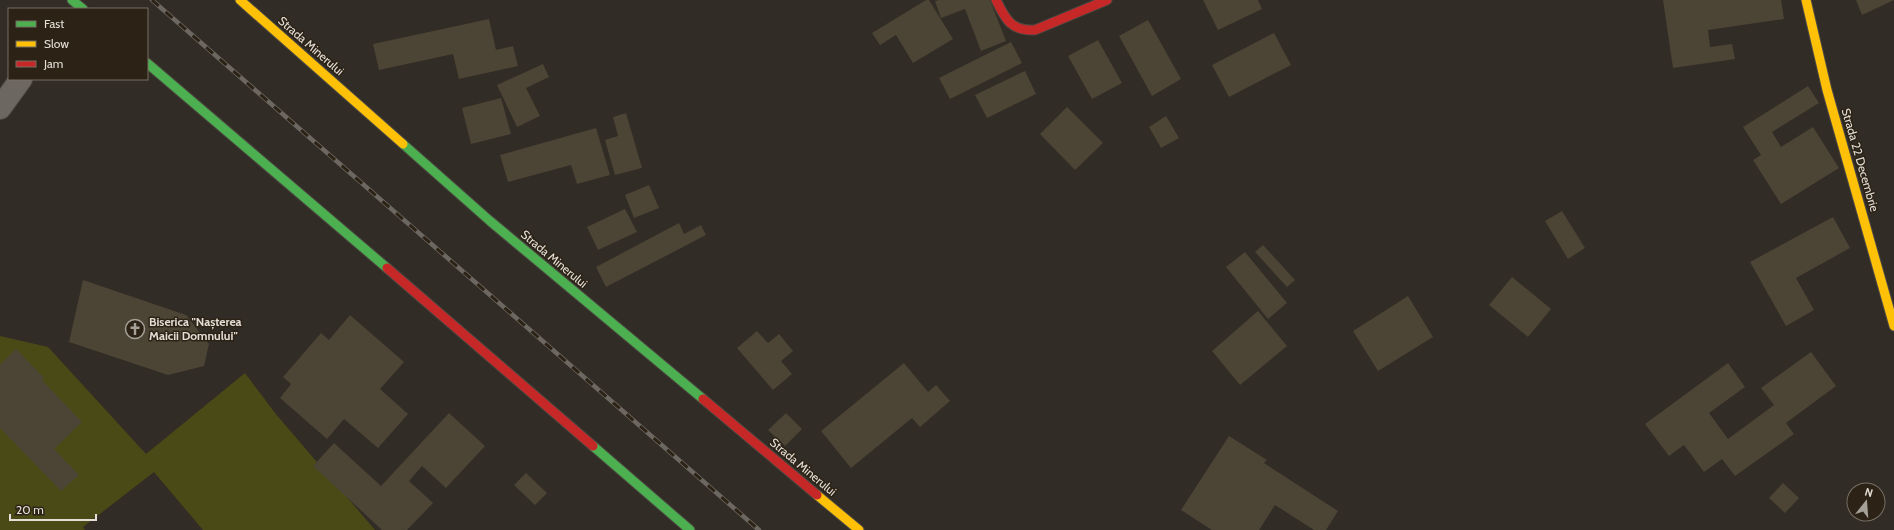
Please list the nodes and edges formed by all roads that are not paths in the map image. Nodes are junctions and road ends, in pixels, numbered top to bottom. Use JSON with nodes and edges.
{"nodes":[{"id":1,"x":240,"y":0,"type":"edge"},
{"id":2,"x":996,"y":0,"type":"edge"},
{"id":3,"x":1107,"y":0,"type":"edge"},
{"id":4,"x":1806,"y":0,"type":"edge"},
{"id":5,"x":148,"y":65,"type":"edge"},
{"id":6,"x":20,"y":80,"type":"edge"},
{"id":7,"x":0,"y":108,"type":"edge"},
{"id":8,"x":1894,"y":326,"type":"edge"},
{"id":9,"x":690,"y":530,"type":"edge"},
{"id":10,"x":859,"y":530,"type":"edge"}],
"edges":[{"from":1,"to":10,"type":"street","name":"Strada Minerului"},
{"from":2,"to":3,"type":"street"},
{"from":4,"to":8,"type":"street","name":"Strada 22 Decembrie"},
{"from":5,"to":9,"type":"street"},
{"from":6,"to":7,"type":"street"}]}
